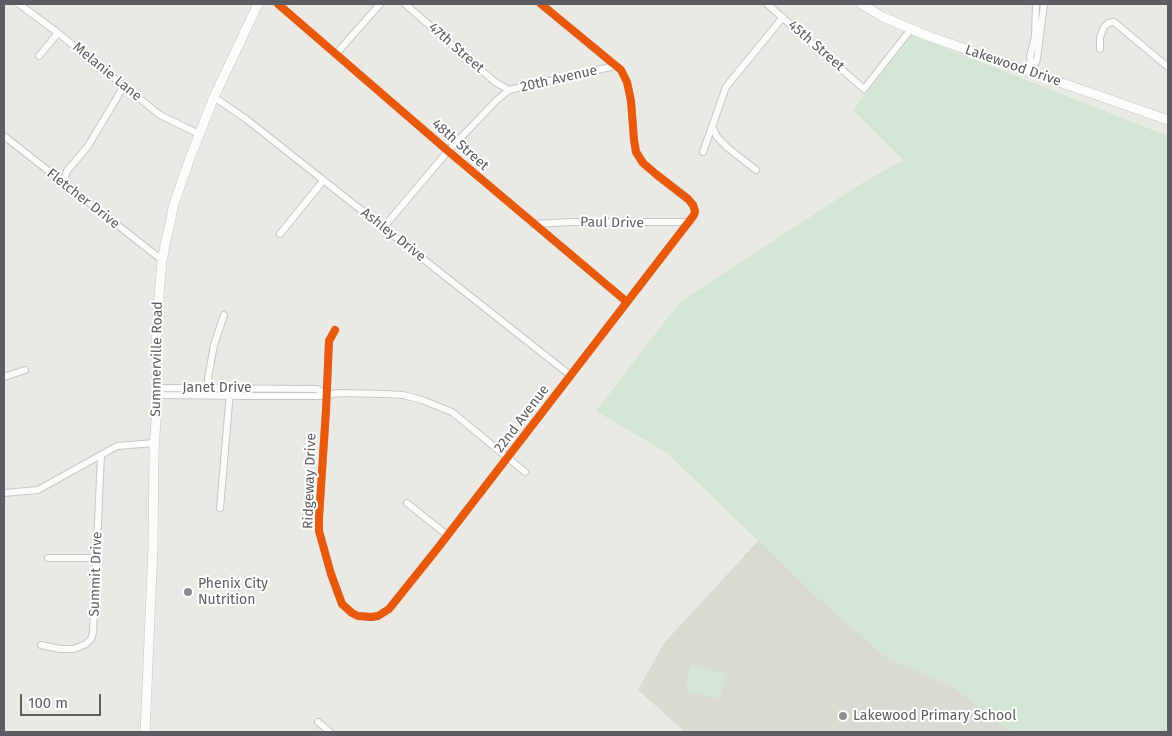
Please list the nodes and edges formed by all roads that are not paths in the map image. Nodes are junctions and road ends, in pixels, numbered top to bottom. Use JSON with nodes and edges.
{"nodes":[{"id":1,"x":19,"y":4,"type":"edge"},
{"id":2,"x":258,"y":4,"type":"edge"},
{"id":3,"x":278,"y":4,"type":"edge"},
{"id":4,"x":380,"y":4,"type":"edge"},
{"id":5,"x":406,"y":4,"type":"edge"},
{"id":6,"x":541,"y":4,"type":"edge"},
{"id":7,"x":767,"y":4,"type":"edge"},
{"id":8,"x":861,"y":4,"type":"edge"},
{"id":9,"x":1029,"y":4,"type":"edge"},
{"id":10,"x":1044,"y":4,"type":"edge"},
{"id":11,"x":1036,"y":6,"type":"edge"},
{"id":12,"x":783,"y":17,"type":"junction"},
{"id":13,"x":911,"y":29,"type":"junction"},
{"id":14,"x":58,"y":33,"type":"junction"},
{"id":15,"x":1100,"y":49,"type":"dead end"},
{"id":16,"x":336,"y":54,"type":"junction"},
{"id":17,"x":39,"y":56,"type":"dead end"},
{"id":18,"x":616,"y":66,"type":"junction"},
{"id":19,"x":1168,"y":67,"type":"edge"},
{"id":20,"x":1032,"y":72,"type":"junction"},
{"id":21,"x":124,"y":86,"type":"junction"},
{"id":22,"x":509,"y":90,"type":"junction"},
{"id":23,"x":214,"y":96,"type":"junction"},
{"id":24,"x":1168,"y":120,"type":"edge"},
{"id":25,"x":712,"y":126,"type":"junction"},
{"id":26,"x":199,"y":134,"type":"junction"},
{"id":27,"x":4,"y":136,"type":"edge"},
{"id":28,"x":448,"y":151,"type":"junction"},
{"id":29,"x":703,"y":152,"type":"dead end"},
{"id":30,"x":756,"y":170,"type":"dead end"},
{"id":31,"x":324,"y":181,"type":"junction"},
{"id":32,"x":64,"y":183,"type":"junction"},
{"id":33,"x":690,"y":222,"type":"junction"},
{"id":34,"x":533,"y":224,"type":"junction"},
{"id":35,"x":384,"y":228,"type":"junction"},
{"id":36,"x":280,"y":234,"type":"dead end"},
{"id":37,"x":162,"y":260,"type":"junction"},
{"id":38,"x":627,"y":302,"type":"junction"},
{"id":39,"x":224,"y":315,"type":"dead end"},
{"id":40,"x":335,"y":330,"type":"dead end"},
{"id":41,"x":25,"y":370,"type":"dead end"},
{"id":42,"x":570,"y":375,"type":"junction"},
{"id":43,"x":4,"y":377,"type":"edge"},
{"id":44,"x":209,"y":392,"type":"junction"},
{"id":45,"x":230,"y":392,"type":"junction"},
{"id":46,"x":156,"y":393,"type":"junction"},
{"id":47,"x":327,"y":396,"type":"junction"},
{"id":48,"x":154,"y":443,"type":"junction"},
{"id":49,"x":101,"y":455,"type":"junction"},
{"id":50,"x":508,"y":458,"type":"junction"},
{"id":51,"x":526,"y":472,"type":"dead end"},
{"id":52,"x":4,"y":493,"type":"edge"},
{"id":53,"x":408,"y":503,"type":"dead end"},
{"id":54,"x":220,"y":508,"type":"dead end"},
{"id":55,"x":447,"y":534,"type":"junction"},
{"id":56,"x":48,"y":558,"type":"dead end"},
{"id":57,"x":97,"y":558,"type":"junction"},
{"id":58,"x":364,"y":618,"type":"joint"},
{"id":59,"x":42,"y":645,"type":"dead end"},
{"id":60,"x":318,"y":722,"type":"dead end"},
{"id":61,"x":145,"y":732,"type":"edge"},
{"id":62,"x":330,"y":732,"type":"edge"}],
"edges":[{"from":1,"to":14,"type":"street","name":"Melanie Lane"},
{"from":2,"to":23,"type":"main road","name":"Summerville Road"},
{"from":3,"to":16,"type":"street","name":"48th Street"},
{"from":4,"to":16,"type":"street"},
{"from":5,"to":22,"type":"street","name":"47th Street"},
{"from":6,"to":18,"type":"street"},
{"from":7,"to":12,"type":"street","name":"45th Street"},
{"from":8,"to":13,"type":"main road","name":"Lakewood Drive"},
{"from":9,"to":11,"type":"street"},
{"from":10,"to":20,"type":"street"},
{"from":11,"to":20,"type":"street"},
{"from":12,"to":13,"type":"street","name":"45th Street"},
{"from":12,"to":25,"type":"street"},
{"from":13,"to":20,"type":"main road","name":"Lakewood Drive"},
{"from":14,"to":17,"type":"street"},
{"from":14,"to":21,"type":"street","name":"Melanie Lane"},
{"from":15,"to":19,"type":"street"},
{"from":16,"to":28,"type":"street","name":"48th Street"},
{"from":18,"to":22,"type":"street","name":"20th Avenue"},
{"from":18,"to":33,"type":"street"},
{"from":20,"to":24,"type":"main road","name":"Lakewood Drive"},
{"from":21,"to":26,"type":"street","name":"Melanie Lane"},
{"from":21,"to":32,"type":"street"},
{"from":22,"to":28,"type":"street","name":"20th Avenue"},
{"from":23,"to":26,"type":"main road","name":"Summerville Road"},
{"from":23,"to":31,"type":"street","name":"Ashley Drive"},
{"from":25,"to":29,"type":"street"},
{"from":25,"to":30,"type":"street"},
{"from":26,"to":37,"type":"main road","name":"Summerville Road"},
{"from":27,"to":32,"type":"street","name":"Fletcher Drive"},
{"from":28,"to":34,"type":"street","name":"48th Street"},
{"from":28,"to":35,"type":"street","name":"20th Avenue"},
{"from":31,"to":35,"type":"street","name":"Ashley Drive"},
{"from":31,"to":36,"type":"street"},
{"from":32,"to":37,"type":"street","name":"Fletcher Drive"},
{"from":33,"to":34,"type":"street","name":"Paul Drive"},
{"from":33,"to":38,"type":"street","name":"22nd Avenue"},
{"from":34,"to":38,"type":"street","name":"48th Street"},
{"from":35,"to":42,"type":"street","name":"Ashley Drive"},
{"from":37,"to":46,"type":"main road","name":"Summerville Road"},
{"from":38,"to":42,"type":"street","name":"22nd Avenue"},
{"from":39,"to":44,"type":"street"},
{"from":40,"to":47,"type":"street","name":"Ridgeway Drive"},
{"from":41,"to":43,"type":"street"},
{"from":42,"to":50,"type":"street","name":"22nd Avenue"},
{"from":44,"to":45,"type":"street","name":"Janet Drive"},
{"from":44,"to":46,"type":"street","name":"Janet Drive"},
{"from":45,"to":47,"type":"street","name":"Janet Drive"},
{"from":45,"to":54,"type":"street"},
{"from":46,"to":48,"type":"main road","name":"Summerville Road"},
{"from":47,"to":50,"type":"street","name":"Janet Drive"},
{"from":47,"to":58,"type":"street","name":"Ridgeway Drive"},
{"from":48,"to":49,"type":"street"},
{"from":48,"to":61,"type":"main road","name":"Summerville Road"},
{"from":49,"to":52,"type":"street"},
{"from":49,"to":57,"type":"street","name":"Summit Drive"},
{"from":50,"to":51,"type":"street","name":"Janet Drive"},
{"from":50,"to":55,"type":"street","name":"22nd Avenue"},
{"from":53,"to":55,"type":"street"},
{"from":55,"to":58,"type":"street","name":"22nd Avenue"},
{"from":56,"to":57,"type":"street"},
{"from":57,"to":59,"type":"street","name":"Summit Drive"},
{"from":60,"to":62,"type":"street"}]}
